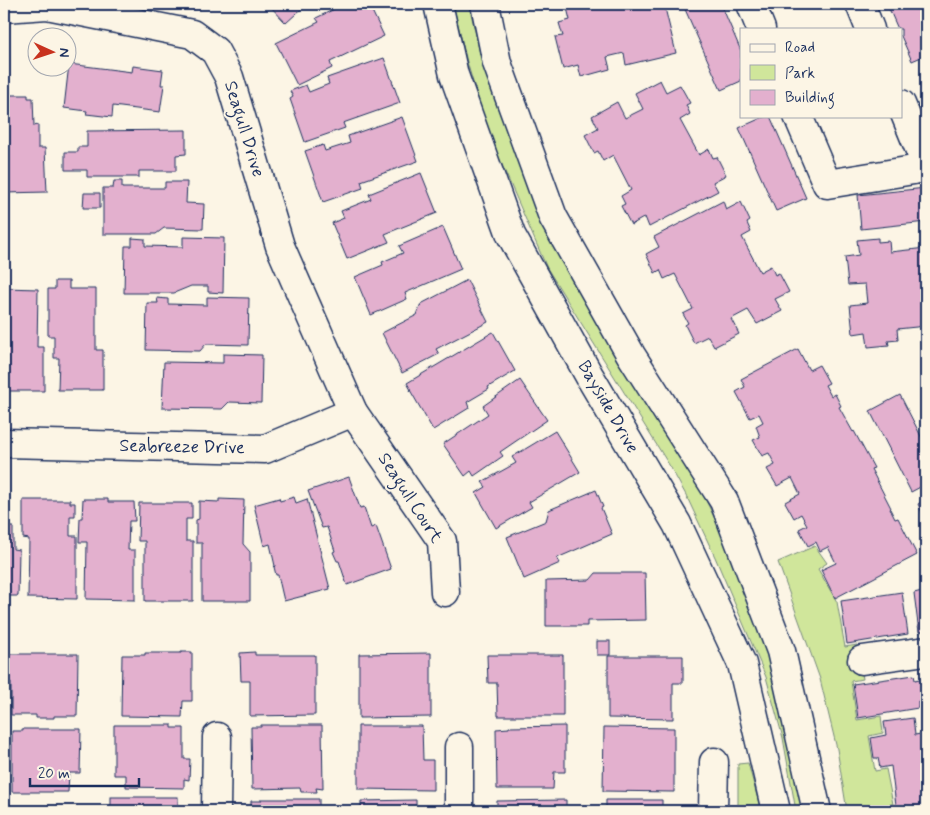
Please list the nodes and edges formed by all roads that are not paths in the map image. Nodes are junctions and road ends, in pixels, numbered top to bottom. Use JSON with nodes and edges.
{"nodes":[{"id":1,"x":438,"y":4,"type":"edge"},
{"id":2,"x":485,"y":4,"type":"edge"},
{"id":3,"x":751,"y":4,"type":"edge"},
{"id":4,"x":860,"y":4,"type":"edge"},
{"id":5,"x":4,"y":8,"type":"edge"},
{"id":6,"x":761,"y":28,"type":"edge"},
{"id":7,"x":870,"y":28,"type":"edge"},
{"id":8,"x":902,"y":106,"type":"edge"},
{"id":9,"x":799,"y":118,"type":"edge"},
{"id":10,"x":926,"y":166,"type":"edge"},
{"id":11,"x":353,"y":412,"type":"junction"},
{"id":12,"x":4,"y":443,"type":"edge"},
{"id":13,"x":445,"y":592,"type":"dead end"},
{"id":14,"x":926,"y":651,"type":"edge"},
{"id":15,"x":862,"y":660,"type":"dead end"},
{"id":16,"x":217,"y":737,"type":"dead end"},
{"id":17,"x":460,"y":747,"type":"dead end"},
{"id":18,"x":714,"y":762,"type":"dead end"},
{"id":19,"x":216,"y":811,"type":"edge"},
{"id":20,"x":459,"y":811,"type":"edge"},
{"id":21,"x":713,"y":811,"type":"edge"},
{"id":22,"x":776,"y":811,"type":"edge"},
{"id":23,"x":817,"y":811,"type":"edge"}],
"edges":[{"from":1,"to":22,"type":"street","name":"Bayside Drive"},
{"from":2,"to":23,"type":"street"},
{"from":3,"to":6,"type":"street"},
{"from":4,"to":7,"type":"street"},
{"from":5,"to":11,"type":"street","name":"Seagull Drive"},
{"from":8,"to":10,"type":"street"},
{"from":9,"to":10,"type":"street"},
{"from":11,"to":12,"type":"street","name":"Seabreeze Drive"},
{"from":11,"to":13,"type":"street","name":"Seagull Court"},
{"from":14,"to":15,"type":"street"},
{"from":16,"to":19,"type":"street"},
{"from":17,"to":20,"type":"street"},
{"from":18,"to":21,"type":"street"}]}
